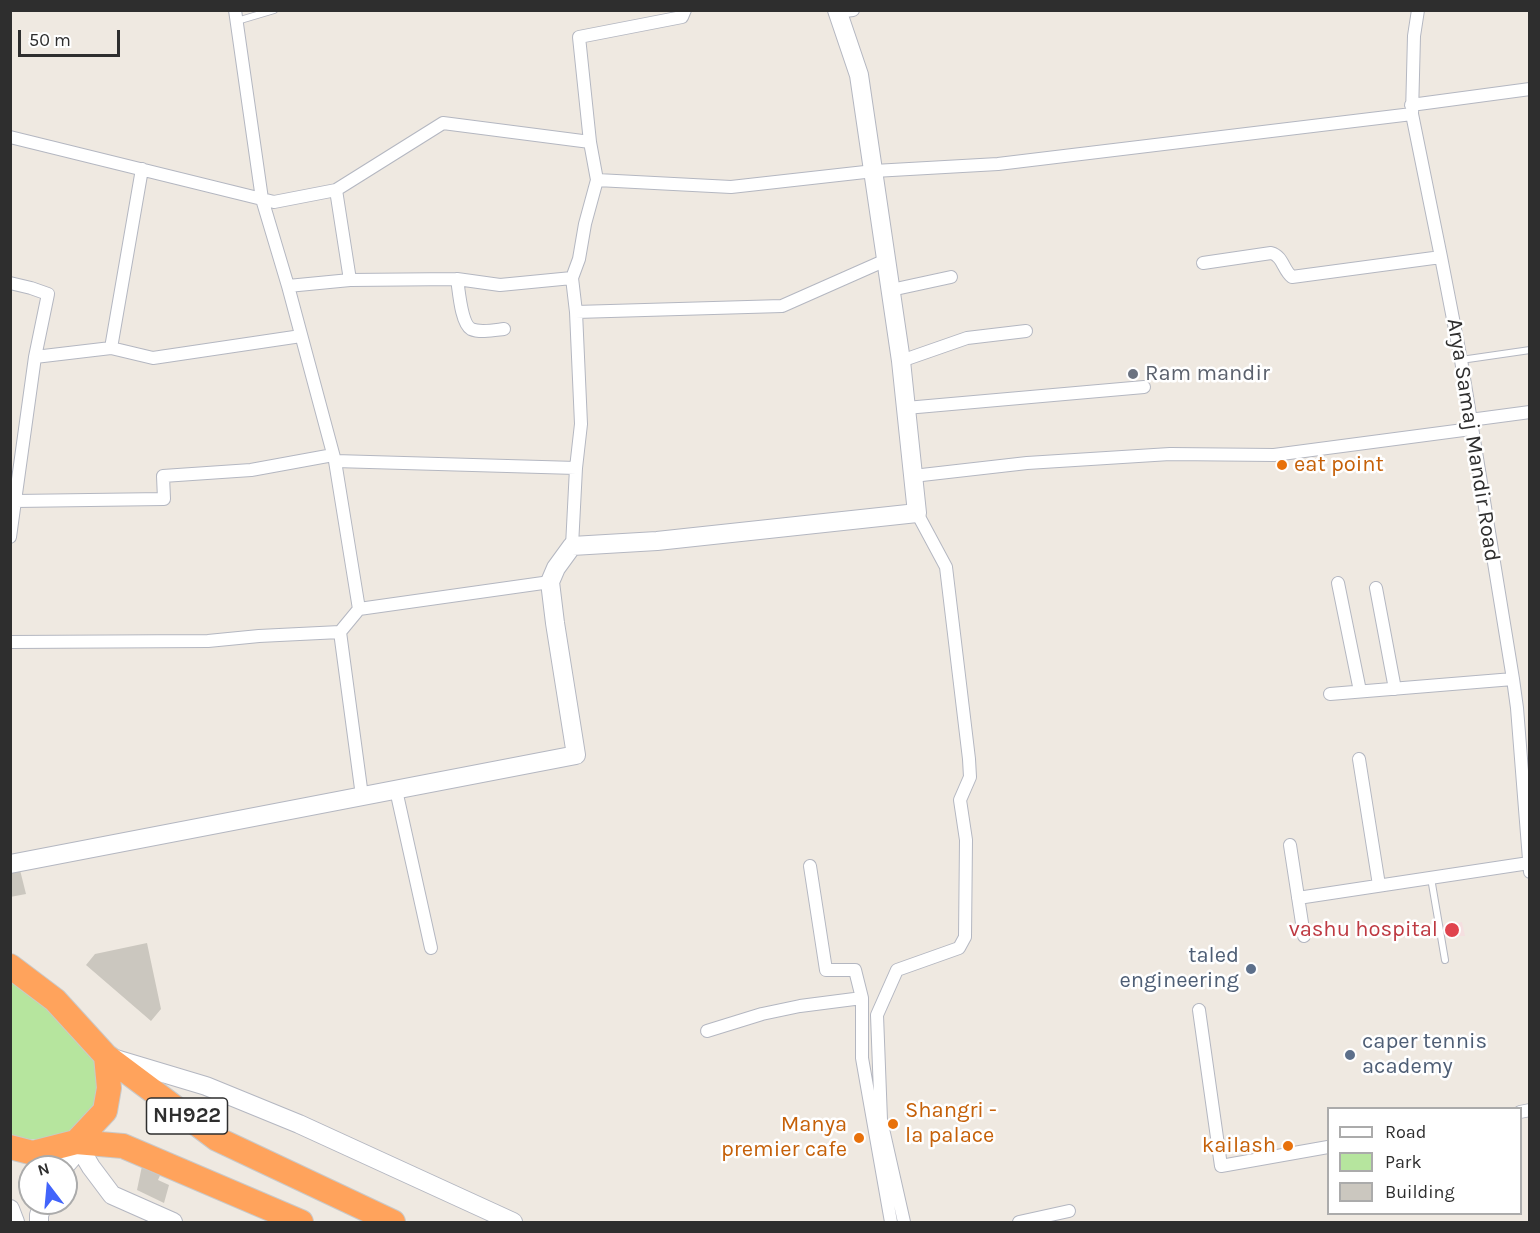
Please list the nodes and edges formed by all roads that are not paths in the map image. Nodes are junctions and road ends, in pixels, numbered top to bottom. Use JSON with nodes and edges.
{"nodes":[{"id":1,"x":274,"y":10,"type":"edge"},
{"id":2,"x":685,"y":10,"type":"edge"},
{"id":3,"x":1418,"y":10,"type":"edge"},
{"id":4,"x":842,"y":11,"type":"edge"},
{"id":5,"x":236,"y":16,"type":"edge"},
{"id":6,"x":1530,"y":89,"type":"edge"},
{"id":7,"x":1412,"y":110,"type":"junction"},
{"id":8,"x":10,"y":137,"type":"edge"},
{"id":9,"x":590,"y":142,"type":"junction"},
{"id":10,"x":142,"y":169,"type":"junction"},
{"id":11,"x":874,"y":171,"type":"junction"},
{"id":12,"x":597,"y":180,"type":"junction"},
{"id":13,"x":336,"y":190,"type":"junction"},
{"id":14,"x":262,"y":199,"type":"junction"},
{"id":15,"x":1442,"y":257,"type":"junction"},
{"id":16,"x":886,"y":260,"type":"junction"},
{"id":17,"x":1203,"y":263,"type":"dead end"},
{"id":18,"x":951,"y":277,"type":"dead end"},
{"id":19,"x":572,"y":278,"type":"junction"},
{"id":20,"x":457,"y":279,"type":"junction"},
{"id":21,"x":350,"y":280,"type":"junction"},
{"id":22,"x":10,"y":283,"type":"edge"},
{"id":23,"x":288,"y":286,"type":"junction"},
{"id":24,"x":891,"y":290,"type":"junction"},
{"id":25,"x":576,"y":312,"type":"junction"},
{"id":26,"x":504,"y":329,"type":"dead end"},
{"id":27,"x":1026,"y":331,"type":"dead end"},
{"id":28,"x":301,"y":336,"type":"junction"},
{"id":29,"x":111,"y":348,"type":"junction"},
{"id":30,"x":1530,"y":350,"type":"edge"},
{"id":31,"x":35,"y":357,"type":"junction"},
{"id":32,"x":1461,"y":360,"type":"junction"},
{"id":33,"x":901,"y":361,"type":"junction"},
{"id":34,"x":1144,"y":387,"type":"dead end"},
{"id":35,"x":906,"y":408,"type":"junction"},
{"id":36,"x":1530,"y":412,"type":"edge"},
{"id":37,"x":1470,"y":424,"type":"junction"},
{"id":38,"x":334,"y":458,"type":"junction"},
{"id":39,"x":576,"y":468,"type":"junction"},
{"id":40,"x":913,"y":476,"type":"junction"},
{"id":41,"x":15,"y":501,"type":"junction"},
{"id":42,"x":917,"y":513,"type":"junction"},
{"id":43,"x":11,"y":529,"type":"edge"},
{"id":44,"x":10,"y":537,"type":"edge"},
{"id":45,"x":572,"y":546,"type":"junction"},
{"id":46,"x":550,"y":582,"type":"junction"},
{"id":47,"x":1338,"y":583,"type":"dead end"},
{"id":48,"x":1376,"y":588,"type":"dead end"},
{"id":49,"x":359,"y":609,"type":"junction"},
{"id":50,"x":340,"y":632,"type":"junction"},
{"id":51,"x":10,"y":642,"type":"edge"},
{"id":52,"x":1513,"y":679,"type":"junction"},
{"id":53,"x":1395,"y":689,"type":"junction"},
{"id":54,"x":1360,"y":692,"type":"junction"},
{"id":55,"x":1330,"y":694,"type":"dead end"},
{"id":56,"x":1359,"y":759,"type":"dead end"},
{"id":57,"x":396,"y":790,"type":"junction"},
{"id":58,"x":362,"y":796,"type":"junction"},
{"id":59,"x":1527,"y":814,"type":"edge"},
{"id":60,"x":1290,"y":845,"type":"dead end"},
{"id":61,"x":10,"y":864,"type":"edge"},
{"id":62,"x":810,"y":866,"type":"dead end"},
{"id":63,"x":1529,"y":868,"type":"edge"},
{"id":64,"x":1431,"y":877,"type":"junction"},
{"id":65,"x":1379,"y":885,"type":"junction"},
{"id":66,"x":1298,"y":898,"type":"junction"},
{"id":67,"x":1304,"y":936,"type":"dead end"},
{"id":68,"x":431,"y":948,"type":"dead end"},
{"id":69,"x":1445,"y":960,"type":"dead end"},
{"id":70,"x":11,"y":966,"type":"edge"},
{"id":71,"x":862,"y":998,"type":"junction"},
{"id":72,"x":1199,"y":1010,"type":"dead end"},
{"id":73,"x":707,"y":1031,"type":"dead end"},
{"id":74,"x":106,"y":1056,"type":"junction"},
{"id":75,"x":75,"y":1142,"type":"junction"},
{"id":76,"x":10,"y":1147,"type":"edge"},
{"id":77,"x":1327,"y":1147,"type":"edge"},
{"id":78,"x":72,"y":1155,"type":"edge"},
{"id":79,"x":10,"y":1209,"type":"edge"},
{"id":80,"x":1069,"y":1211,"type":"dead end"},
{"id":81,"x":15,"y":1222,"type":"edge"},
{"id":82,"x":173,"y":1222,"type":"edge"},
{"id":83,"x":301,"y":1222,"type":"edge"},
{"id":84,"x":393,"y":1222,"type":"edge"},
{"id":85,"x":513,"y":1222,"type":"edge"},
{"id":86,"x":891,"y":1222,"type":"edge"},
{"id":87,"x":904,"y":1222,"type":"edge"},
{"id":88,"x":1019,"y":1222,"type":"edge"}],
"edges":[{"from":1,"to":5,"type":"lane"},
{"from":2,"to":9,"type":"street"},
{"from":3,"to":7,"type":"street","name":"Arya Samaj Mandir Road"},
{"from":4,"to":11,"type":"street"},
{"from":5,"to":14,"type":"street"},
{"from":6,"to":7,"type":"street"},
{"from":7,"to":11,"type":"street"},
{"from":7,"to":15,"type":"street","name":"Arya Samaj Mandir Road"},
{"from":8,"to":10,"type":"street"},
{"from":9,"to":12,"type":"street"},
{"from":9,"to":13,"type":"street"},
{"from":10,"to":14,"type":"street"},
{"from":10,"to":29,"type":"street"},
{"from":11,"to":12,"type":"street"},
{"from":11,"to":16,"type":"street"},
{"from":12,"to":19,"type":"street"},
{"from":13,"to":14,"type":"street"},
{"from":13,"to":21,"type":"street"},
{"from":14,"to":23,"type":"street"},
{"from":15,"to":17,"type":"street"},
{"from":15,"to":32,"type":"street","name":"Arya Samaj Mandir Road"},
{"from":16,"to":24,"type":"street"},
{"from":16,"to":25,"type":"street"},
{"from":18,"to":24,"type":"street"},
{"from":19,"to":20,"type":"street"},
{"from":19,"to":25,"type":"street"},
{"from":20,"to":21,"type":"street"},
{"from":20,"to":26,"type":"street"},
{"from":21,"to":23,"type":"street"},
{"from":22,"to":31,"type":"street"},
{"from":23,"to":28,"type":"street"},
{"from":24,"to":33,"type":"street"},
{"from":25,"to":39,"type":"street"},
{"from":27,"to":33,"type":"street"},
{"from":28,"to":29,"type":"street"},
{"from":28,"to":38,"type":"street"},
{"from":29,"to":31,"type":"street"},
{"from":30,"to":32,"type":"lane"},
{"from":31,"to":41,"type":"street"},
{"from":32,"to":37,"type":"street","name":"Arya Samaj Mandir Road"},
{"from":33,"to":35,"type":"street"},
{"from":34,"to":35,"type":"street"},
{"from":35,"to":40,"type":"street"},
{"from":36,"to":37,"type":"street"},
{"from":37,"to":40,"type":"street"},
{"from":37,"to":52,"type":"street","name":"Arya Samaj Mandir Road"},
{"from":38,"to":39,"type":"street"},
{"from":38,"to":41,"type":"street"},
{"from":38,"to":49,"type":"street"},
{"from":39,"to":45,"type":"street"},
{"from":40,"to":42,"type":"street"},
{"from":41,"to":43,"type":"street"},
{"from":42,"to":45,"type":"street"},
{"from":42,"to":87,"type":"street"},
{"from":43,"to":44,"type":"street"},
{"from":45,"to":46,"type":"street"},
{"from":46,"to":49,"type":"street"},
{"from":46,"to":57,"type":"street"},
{"from":47,"to":54,"type":"street"},
{"from":48,"to":53,"type":"street"},
{"from":49,"to":50,"type":"street"},
{"from":50,"to":51,"type":"street"},
{"from":50,"to":58,"type":"street"},
{"from":52,"to":53,"type":"street"},
{"from":52,"to":59,"type":"street","name":"Arya Samaj Mandir Road"},
{"from":53,"to":54,"type":"street"},
{"from":54,"to":55,"type":"street"},
{"from":56,"to":65,"type":"street"},
{"from":57,"to":58,"type":"street"},
{"from":57,"to":68,"type":"street"},
{"from":58,"to":61,"type":"street"},
{"from":59,"to":63,"type":"street","name":"Arya Samaj Mandir Road"},
{"from":60,"to":66,"type":"street"},
{"from":62,"to":71,"type":"street"},
{"from":63,"to":64,"type":"street"},
{"from":64,"to":65,"type":"street"},
{"from":64,"to":69,"type":"lane"},
{"from":65,"to":66,"type":"street"},
{"from":66,"to":67,"type":"street"},
{"from":70,"to":74,"type":"highway","number":"NH922"},
{"from":71,"to":73,"type":"street"},
{"from":71,"to":86,"type":"street"},
{"from":72,"to":77,"type":"street"},
{"from":74,"to":75,"type":"highway"},
{"from":74,"to":84,"type":"highway","number":"NH922"},
{"from":74,"to":85,"type":"street"},
{"from":75,"to":76,"type":"highway","number":"NH922"},
{"from":75,"to":78,"type":"street"},
{"from":75,"to":82,"type":"street"},
{"from":75,"to":83,"type":"highway","number":"NH922"},
{"from":79,"to":81,"type":"street"},
{"from":80,"to":88,"type":"street"}]}
